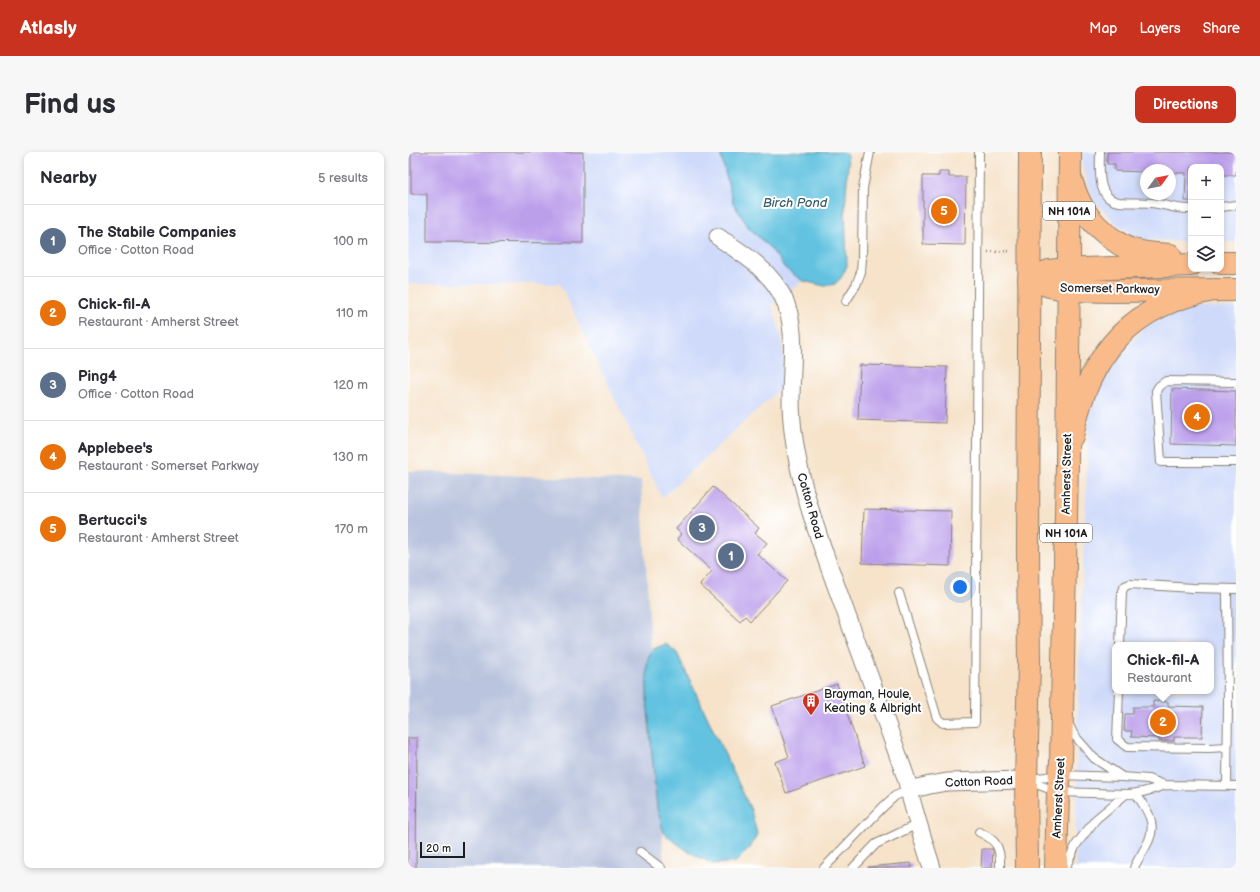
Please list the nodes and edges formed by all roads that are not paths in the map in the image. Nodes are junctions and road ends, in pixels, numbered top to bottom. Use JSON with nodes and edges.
{"nodes":[{"id":1,"x":870,"y":152,"type":"edge"},
{"id":2,"x":979,"y":152,"type":"edge"},
{"id":3,"x":1030,"y":152,"type":"edge"},
{"id":4,"x":1070,"y":152,"type":"edge"},
{"id":5,"x":1100,"y":152,"type":"edge"},
{"id":6,"x":1070,"y":176,"type":"junction"},
{"id":7,"x":1236,"y":205,"type":"edge"},
{"id":8,"x":1224,"y":207,"type":"edge"},
{"id":9,"x":1188,"y":209,"type":"edge"},
{"id":10,"x":718,"y":237,"type":"dead end"},
{"id":11,"x":1188,"y":258,"type":"edge"},
{"id":12,"x":1224,"y":263,"type":"edge"},
{"id":13,"x":1236,"y":263,"type":"edge"},
{"id":14,"x":1188,"y":265,"type":"edge"},
{"id":15,"x":1029,"y":279,"type":"junction"},
{"id":16,"x":1069,"y":279,"type":"junction"},
{"id":17,"x":1225,"y":290,"type":"edge"},
{"id":18,"x":846,"y":301,"type":"dead end"},
{"id":19,"x":1236,"y":382,"type":"edge"},
{"id":20,"x":1236,"y":462,"type":"edge"},
{"id":21,"x":1067,"y":465,"type":"junction"},
{"id":22,"x":1227,"y":588,"type":"junction"},
{"id":23,"x":1236,"y":589,"type":"edge"},
{"id":24,"x":899,"y":592,"type":"dead end"},
{"id":25,"x":1120,"y":642,"type":"edge"},
{"id":26,"x":1119,"y":694,"type":"edge"},
{"id":27,"x":1062,"y":713,"type":"junction"},
{"id":28,"x":1227,"y":747,"type":"junction"},
{"id":29,"x":1122,"y":777,"type":"junction"},
{"id":30,"x":1026,"y":780,"type":"junction"},
{"id":31,"x":1059,"y":783,"type":"junction"},
{"id":32,"x":1165,"y":785,"type":"junction"},
{"id":33,"x":1227,"y":786,"type":"junction"},
{"id":34,"x":1236,"y":786,"type":"edge"},
{"id":35,"x":909,"y":790,"type":"junction"},
{"id":36,"x":1126,"y":794,"type":"junction"},
{"id":37,"x":1136,"y":794,"type":"junction"},
{"id":38,"x":918,"y":824,"type":"junction"},
{"id":39,"x":979,"y":832,"type":"dead end"},
{"id":40,"x":640,"y":852,"type":"dead end"},
{"id":41,"x":658,"y":867,"type":"edge"},
{"id":42,"x":824,"y":868,"type":"edge"},
{"id":43,"x":853,"y":868,"type":"edge"},
{"id":44,"x":932,"y":868,"type":"edge"},
{"id":45,"x":1000,"y":868,"type":"edge"},
{"id":46,"x":1027,"y":868,"type":"edge"},
{"id":47,"x":1056,"y":868,"type":"edge"},
{"id":48,"x":1065,"y":868,"type":"edge"},
{"id":49,"x":1134,"y":868,"type":"edge"}],
"edges":[{"from":1,"to":18,"type":"lane"},
{"from":2,"to":24,"type":"lane"},
{"from":3,"to":15,"type":"main road","number":"NH 101A"},
{"from":4,"to":6,"type":"main road","name":"Amherst Street","number":"NH 101A"},
{"from":5,"to":9,"type":"lane"},
{"from":6,"to":11,"type":"main road"},
{"from":6,"to":16,"type":"main road","name":"Amherst Street","number":"NH 101A"},
{"from":7,"to":8,"type":"lane"},
{"from":10,"to":35,"type":"street","name":"Cotton Road"},
{"from":12,"to":13,"type":"main road"},
{"from":14,"to":16,"type":"main road","name":"Somerset Parkway"},
{"from":15,"to":16,"type":"main road","name":"Somerset Parkway"},
{"from":15,"to":30,"type":"main road","number":"NH 101A"},
{"from":16,"to":17,"type":"main road","name":"Somerset Parkway"},
{"from":16,"to":21,"type":"main road","name":"Amherst Street","number":"NH 101A"},
{"from":17,"to":21,"type":"main road"},
{"from":19,"to":20,"type":"lane"},
{"from":21,"to":27,"type":"main road","name":"Amherst Street","number":"NH 101A"},
{"from":22,"to":23,"type":"lane"},
{"from":22,"to":25,"type":"lane"},
{"from":22,"to":28,"type":"lane"},
{"from":26,"to":28,"type":"lane"},
{"from":27,"to":29,"type":"lane"},
{"from":27,"to":31,"type":"main road","name":"Amherst Street","number":"NH 101A"},
{"from":28,"to":33,"type":"lane"},
{"from":29,"to":31,"type":"lane"},
{"from":29,"to":32,"type":"lane"},
{"from":30,"to":31,"type":"lane"},
{"from":30,"to":31,"type":"lane"},
{"from":30,"to":35,"type":"street","name":"Cotton Road"},
{"from":30,"to":46,"type":"main road","number":"NH 101A"},
{"from":31,"to":36,"type":"lane"},
{"from":31,"to":47,"type":"main road","name":"Amherst Street","number":"NH 101A"},
{"from":32,"to":33,"type":"lane"},
{"from":32,"to":37,"type":"lane"},
{"from":33,"to":34,"type":"lane"},
{"from":35,"to":38,"type":"street","name":"Cotton Road"},
{"from":35,"to":42,"type":"lane"},
{"from":36,"to":37,"type":"lane"},
{"from":36,"to":48,"type":"lane"},
{"from":37,"to":49,"type":"lane"},
{"from":38,"to":43,"type":"lane"},
{"from":38,"to":44,"type":"street","name":"Cotton Road"},
{"from":39,"to":45,"type":"lane"},
{"from":40,"to":41,"type":"lane"}]}
